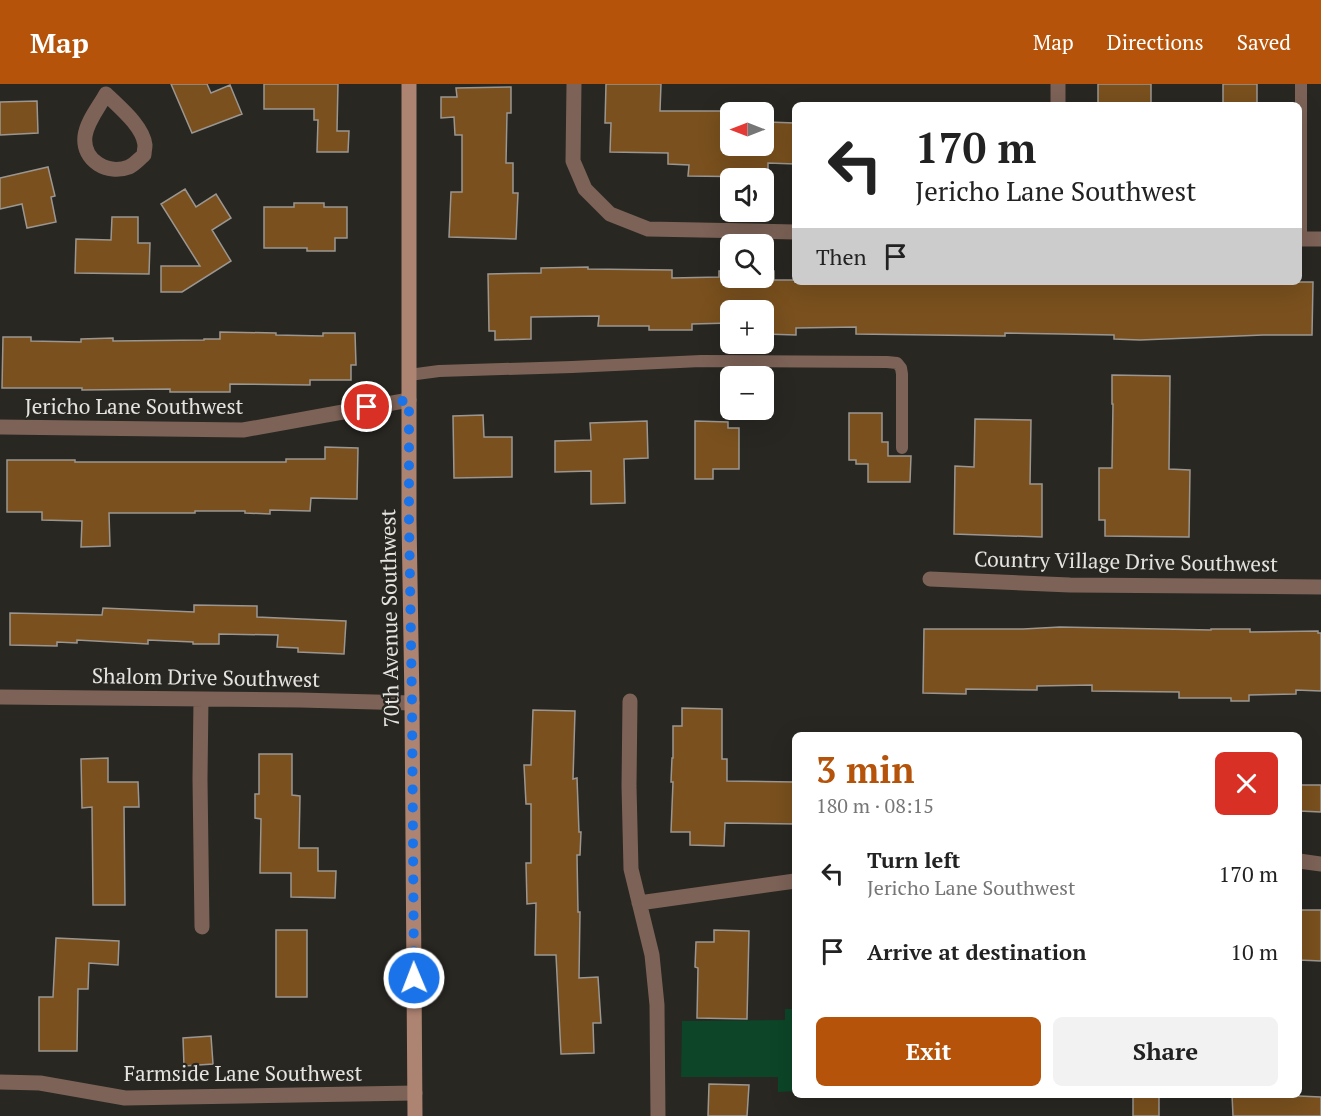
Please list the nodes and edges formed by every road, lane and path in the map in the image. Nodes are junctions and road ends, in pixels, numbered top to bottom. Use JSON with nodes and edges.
{"nodes":[{"id":1,"x":409,"y":84,"type":"edge"},
{"id":2,"x":574,"y":84,"type":"edge"},
{"id":3,"x":1059,"y":84,"type":"edge"},
{"id":4,"x":1301,"y":84,"type":"edge"},
{"id":5,"x":104,"y":89,"type":"edge"},
{"id":6,"x":1058,"y":102,"type":"edge"},
{"id":7,"x":1301,"y":102,"type":"edge"},
{"id":8,"x":792,"y":232,"type":"edge"},
{"id":9,"x":1302,"y":239,"type":"edge"},
{"id":10,"x":1321,"y":239,"type":"edge"},
{"id":11,"x":409,"y":375,"type":"junction"},
{"id":12,"x":409,"y":400,"type":"junction"},
{"id":13,"x":0,"y":427,"type":"edge"},
{"id":14,"x":902,"y":448,"type":"dead end"},
{"id":15,"x":930,"y":579,"type":"dead end"},
{"id":16,"x":1321,"y":586,"type":"edge"},
{"id":17,"x":0,"y":697,"type":"edge"},
{"id":18,"x":201,"y":699,"type":"junction"},
{"id":19,"x":630,"y":701,"type":"dead end"},
{"id":20,"x":412,"y":703,"type":"junction"},
{"id":21,"x":1302,"y":861,"type":"edge"},
{"id":22,"x":1321,"y":864,"type":"edge"},
{"id":23,"x":792,"y":881,"type":"edge"},
{"id":24,"x":639,"y":903,"type":"junction"},
{"id":25,"x":202,"y":927,"type":"dead end"},
{"id":26,"x":0,"y":1082,"type":"edge"},
{"id":27,"x":415,"y":1093,"type":"junction"},
{"id":28,"x":415,"y":1116,"type":"edge"},
{"id":29,"x":658,"y":1116,"type":"edge"}],
"edges":[{"from":1,"to":11,"type":"street","name":"70th Avenue Southwest"},
{"from":2,"to":8,"type":"street"},
{"from":3,"to":6,"type":"street"},
{"from":4,"to":7,"type":"lane"},
{"from":5,"to":5,"type":"street"},
{"from":9,"to":10,"type":"street"},
{"from":11,"to":12,"type":"street","name":"70th Avenue Southwest"},
{"from":11,"to":14,"type":"lane"},
{"from":12,"to":13,"type":"street","name":"Jericho Lane Southwest"},
{"from":12,"to":20,"type":"street","name":"70th Avenue Southwest"},
{"from":15,"to":16,"type":"street","name":"Country Village Drive Southwest"},
{"from":17,"to":18,"type":"street","name":"Shalom Drive Southwest"},
{"from":18,"to":20,"type":"street","name":"Shalom Drive Southwest"},
{"from":18,"to":25,"type":"street"},
{"from":19,"to":24,"type":"street"},
{"from":20,"to":27,"type":"street","name":"70th Avenue Southwest"},
{"from":21,"to":22,"type":"street"},
{"from":23,"to":24,"type":"street"},
{"from":24,"to":29,"type":"street"},
{"from":26,"to":27,"type":"street","name":"Farmside Lane Southwest"},
{"from":27,"to":28,"type":"street","name":"70th Avenue Southwest"}]}
